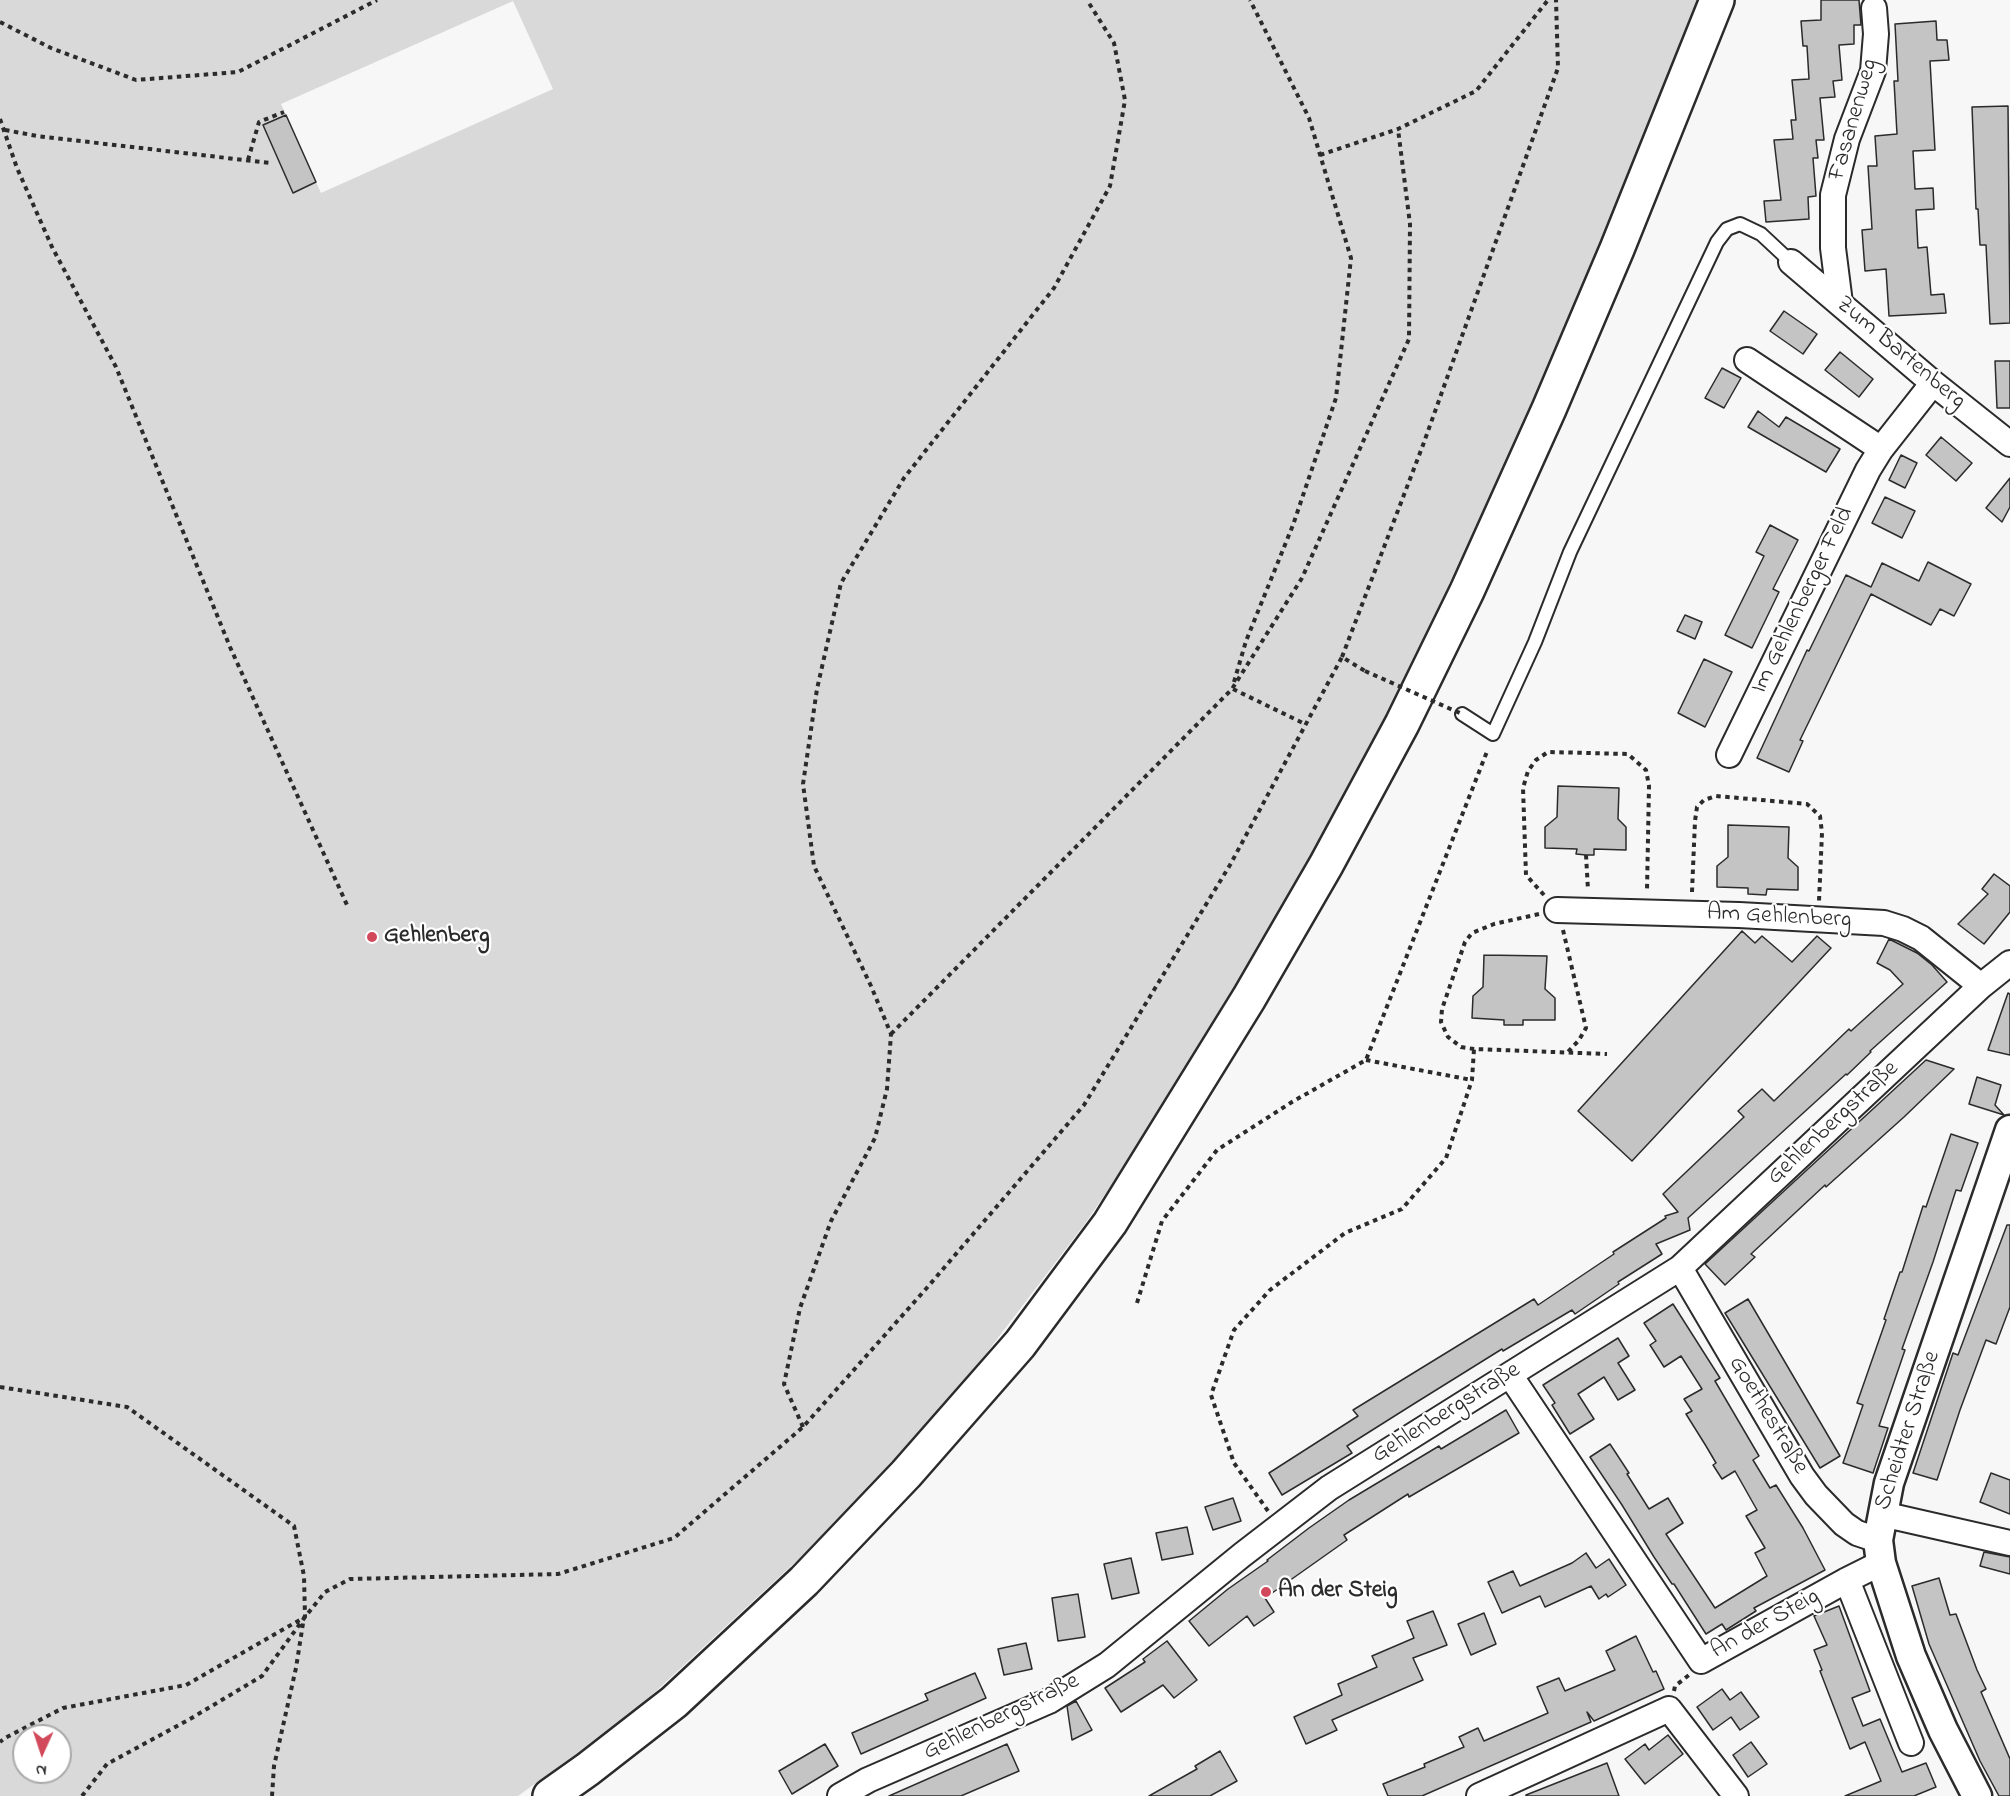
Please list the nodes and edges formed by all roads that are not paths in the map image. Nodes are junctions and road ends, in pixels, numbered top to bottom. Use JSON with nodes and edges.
{"nodes":[{"id":1,"x":1717,"y":0,"type":"edge"},
{"id":2,"x":1874,"y":8,"type":"dead end"},
{"id":3,"x":1791,"y":262,"type":"joint"},
{"id":4,"x":1840,"y":303,"type":"junction"},
{"id":5,"x":1748,"y":360,"type":"dead end"},
{"id":6,"x":1933,"y":383,"type":"junction"},
{"id":7,"x":2010,"y":444,"type":"edge"},
{"id":8,"x":1881,"y":449,"type":"junction"},
{"id":9,"x":1462,"y":714,"type":"road end"},
{"id":10,"x":1729,"y":755,"type":"dead end"},
{"id":11,"x":1557,"y":910,"type":"road end"},
{"id":12,"x":2009,"y":965,"type":"edge"},
{"id":13,"x":1982,"y":986,"type":"junction"},
{"id":14,"x":2010,"y":1130,"type":"edge"},
{"id":15,"x":1680,"y":1268,"type":"junction"},
{"id":16,"x":1510,"y":1375,"type":"junction"},
{"id":17,"x":1880,"y":1539,"type":"junction"},
{"id":18,"x":2010,"y":1543,"type":"edge"},
{"id":19,"x":1847,"y":1580,"type":"junction"},
{"id":20,"x":1911,"y":1743,"type":"dead end"},
{"id":21,"x":550,"y":1796,"type":"edge"},
{"id":22,"x":840,"y":1796,"type":"edge"},
{"id":23,"x":1479,"y":1796,"type":"edge"},
{"id":24,"x":1736,"y":1796,"type":"edge"},
{"id":25,"x":1977,"y":1796,"type":"edge"}],
"edges":[{"from":1,"to":21,"type":"highway"},
{"from":2,"to":4,"type":"street","name":"Fasanenweg"},
{"from":3,"to":4,"type":"street","name":"Zum Bartenberg"},
{"from":3,"to":9,"type":"lane"},
{"from":4,"to":6,"type":"street","name":"Zum Bartenberg"},
{"from":5,"to":8,"type":"street"},
{"from":6,"to":7,"type":"street","name":"Zum Bartenberg"},
{"from":6,"to":8,"type":"street","name":"Im Gehlenberger Feld"},
{"from":8,"to":10,"type":"street","name":"Im Gehlenberger Feld"},
{"from":11,"to":13,"type":"street","name":"Am Gehlenberg"},
{"from":12,"to":13,"type":"street","name":"Gehlenbergstraße"},
{"from":13,"to":15,"type":"street","name":"Gehlenbergstraße"},
{"from":14,"to":17,"type":"street","name":"Scheidter Straße"},
{"from":15,"to":16,"type":"street","name":"Gehlenbergstraße"},
{"from":15,"to":17,"type":"street","name":"Goethestraße"},
{"from":16,"to":19,"type":"street","name":"An der Steig"},
{"from":16,"to":22,"type":"street","name":"Gehlenbergstraße"},
{"from":17,"to":18,"type":"street","name":"Goethestraße"},
{"from":17,"to":19,"type":"street","name":"An der Steig"},
{"from":17,"to":25,"type":"street"},
{"from":19,"to":20,"type":"street"},
{"from":23,"to":24,"type":"street"}]}
